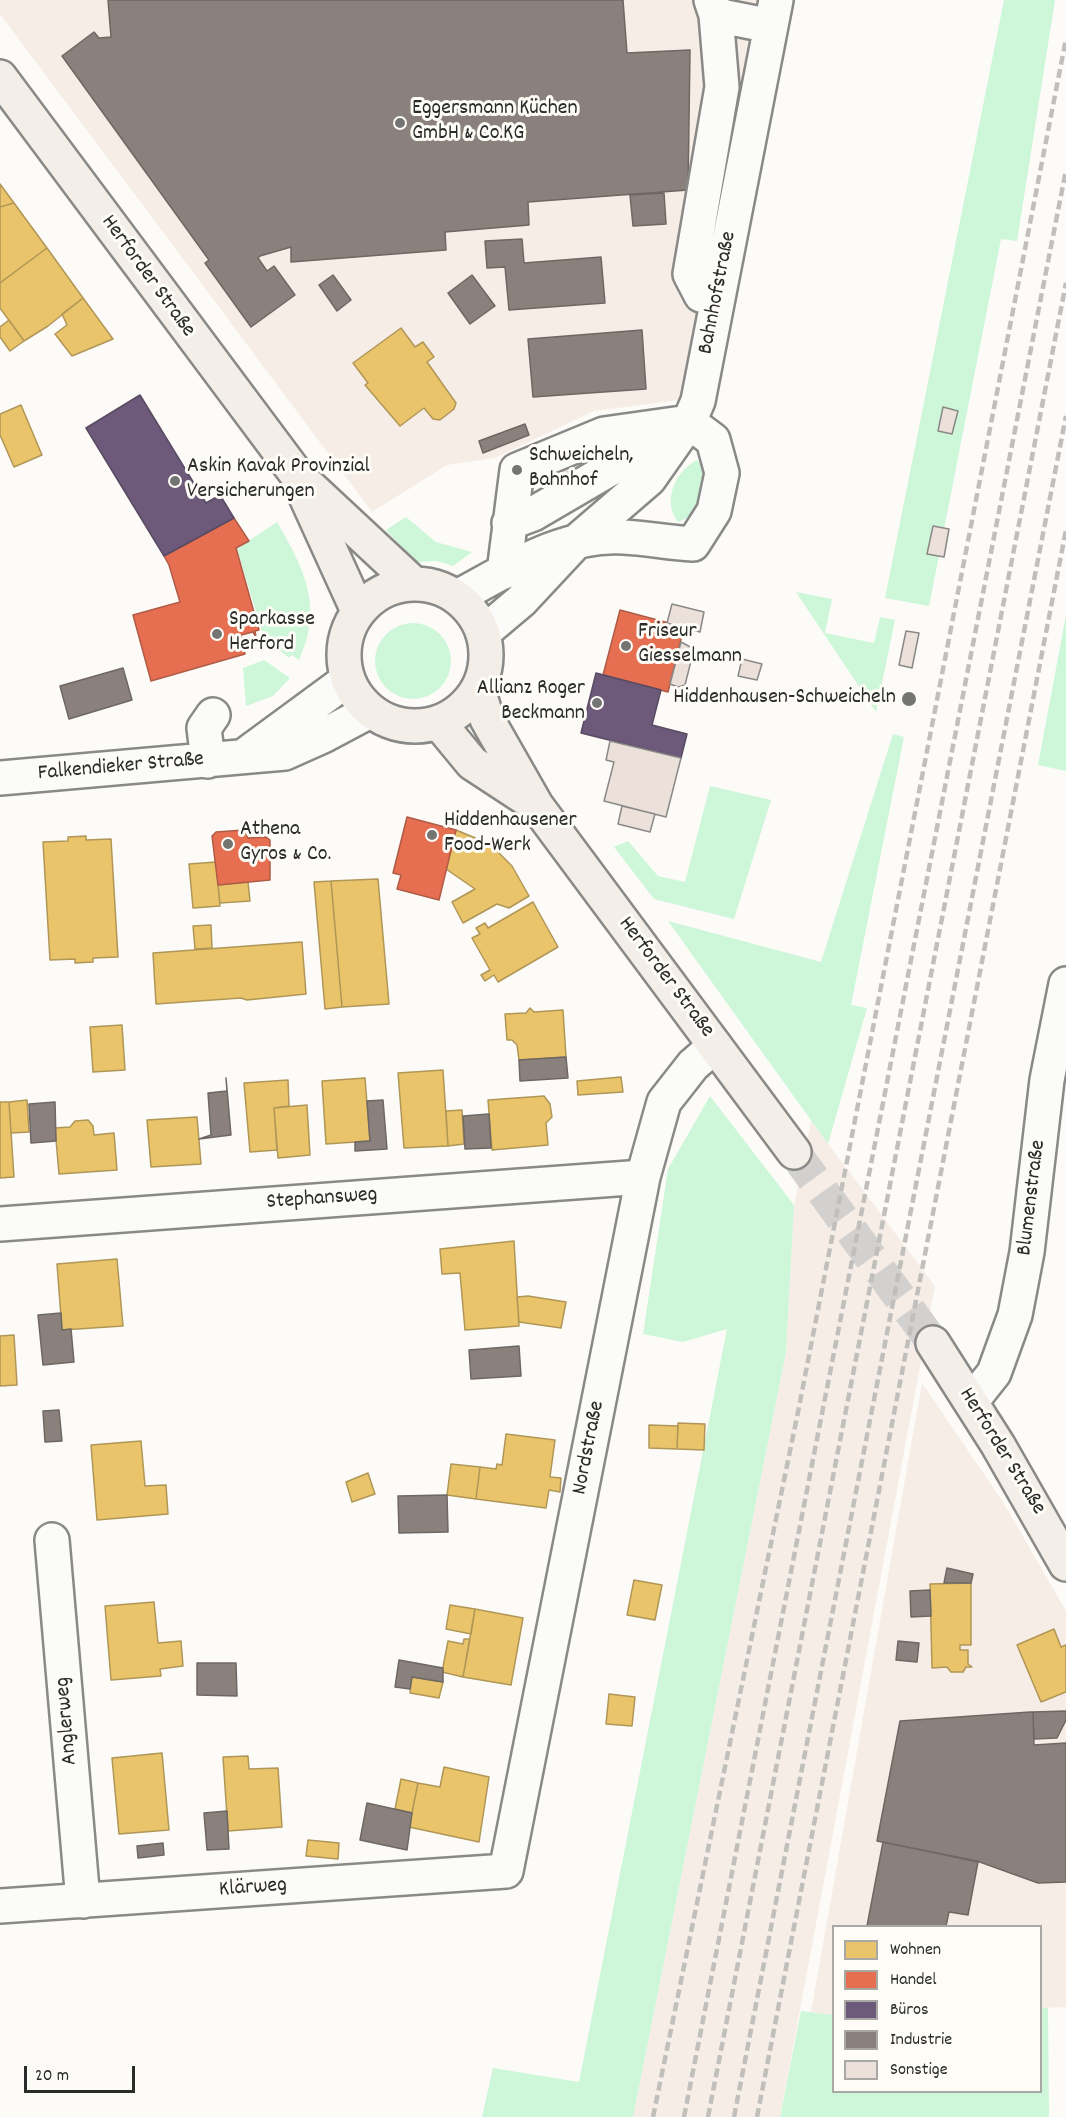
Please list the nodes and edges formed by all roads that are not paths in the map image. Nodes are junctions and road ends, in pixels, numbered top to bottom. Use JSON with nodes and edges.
{"nodes":[{"id":1,"x":713,"y":8,"type":"edge"},
{"id":2,"x":773,"y":13,"type":"edge"},
{"id":3,"x":0,"y":77,"type":"edge"},
{"id":4,"x":717,"y":300,"type":"junction"},
{"id":5,"x":690,"y":422,"type":"junction"},
{"id":6,"x":297,"y":475,"type":"junction"},
{"id":7,"x":521,"y":518,"type":"junction"},
{"id":8,"x":576,"y":541,"type":"junction"},
{"id":9,"x":504,"y":572,"type":"junction"},
{"id":10,"x":414,"y":584,"type":"junction"},
{"id":11,"x":457,"y":597,"type":"junction"},
{"id":12,"x":358,"y":611,"type":"junction"},
{"id":13,"x":483,"y":633,"type":"junction"},
{"id":14,"x":347,"y":680,"type":"junction"},
{"id":15,"x":478,"y":689,"type":"junction"},
{"id":16,"x":370,"y":711,"type":"junction"},
{"id":17,"x":213,"y":715,"type":"dead end"},
{"id":18,"x":439,"y":723,"type":"junction"},
{"id":19,"x":242,"y":758,"type":"junction"},
{"id":20,"x":208,"y":761,"type":"junction"},
{"id":21,"x":0,"y":778,"type":"edge"},
{"id":22,"x":536,"y":805,"type":"junction"},
{"id":23,"x":1066,"y":984,"type":"edge"},
{"id":24,"x":715,"y":1046,"type":"junction"},
{"id":25,"x":794,"y":1152,"type":"tunnel mouth"},
{"id":26,"x":643,"y":1177,"type":"junction"},
{"id":27,"x":0,"y":1224,"type":"edge"},
{"id":28,"x":933,"y":1343,"type":"tunnel mouth"},
{"id":29,"x":971,"y":1402,"type":"junction"},
{"id":30,"x":52,"y":1540,"type":"dead end"},
{"id":31,"x":1066,"y":1564,"type":"edge"},
{"id":32,"x":506,"y":1871,"type":"joint"},
{"id":33,"x":83,"y":1901,"type":"junction"},
{"id":34,"x":0,"y":1906,"type":"edge"}],
"edges":[{"from":1,"to":2,"type":"street"},
{"from":1,"to":4,"type":"street"},
{"from":2,"to":4,"type":"street","name":"Bahnhofstraße"},
{"from":3,"to":6,"type":"main road","name":"Herforder Straße"},
{"from":4,"to":5,"type":"street","name":"Bahnhofstraße"},
{"from":5,"to":7,"type":"street"},
{"from":5,"to":7,"type":"street"},
{"from":5,"to":8,"type":"street","name":"Bahnhofstraße"},
{"from":5,"to":8,"type":"street"},
{"from":6,"to":10,"type":"main road","name":"Herforder Straße"},
{"from":6,"to":12,"type":"main road","name":"Herforder Straße"},
{"from":7,"to":9,"type":"street"},
{"from":8,"to":9,"type":"street","name":"Bahnhofstraße"},
{"from":8,"to":13,"type":"street","name":"Bahnhofstraße"},
{"from":9,"to":11,"type":"street","name":"Bahnhofstraße"},
{"from":10,"to":11,"type":"main road"},
{"from":10,"to":12,"type":"main road"},
{"from":11,"to":13,"type":"main road"},
{"from":12,"to":14,"type":"main road"},
{"from":13,"to":15,"type":"main road"},
{"from":14,"to":16,"type":"main road"},
{"from":14,"to":19,"type":"street"},
{"from":15,"to":18,"type":"main road"},
{"from":15,"to":22,"type":"main road","name":"Herforder Straße"},
{"from":16,"to":18,"type":"main road"},
{"from":16,"to":19,"type":"street","name":"Falkendieker Straße"},
{"from":17,"to":20,"type":"street"},
{"from":18,"to":22,"type":"main road","name":"Herforder Straße"},
{"from":19,"to":20,"type":"street","name":"Falkendieker Straße"},
{"from":20,"to":21,"type":"street","name":"Falkendieker Straße"},
{"from":22,"to":24,"type":"main road","name":"Herforder Straße"},
{"from":23,"to":29,"type":"street","name":"Blumenstraße"},
{"from":24,"to":25,"type":"main road","name":"Herforder Straße"},
{"from":24,"to":26,"type":"street","name":"Nordstraße"},
{"from":26,"to":27,"type":"street","name":"Stephansweg"},
{"from":26,"to":32,"type":"street","name":"Nordstraße"},
{"from":28,"to":29,"type":"main road","name":"Herforder Straße"},
{"from":29,"to":31,"type":"main road","name":"Herforder Straße"},
{"from":30,"to":33,"type":"street","name":"Anglerweg"},
{"from":32,"to":33,"type":"street","name":"Klärweg"},
{"from":33,"to":34,"type":"street","name":"Klärweg"}]}
